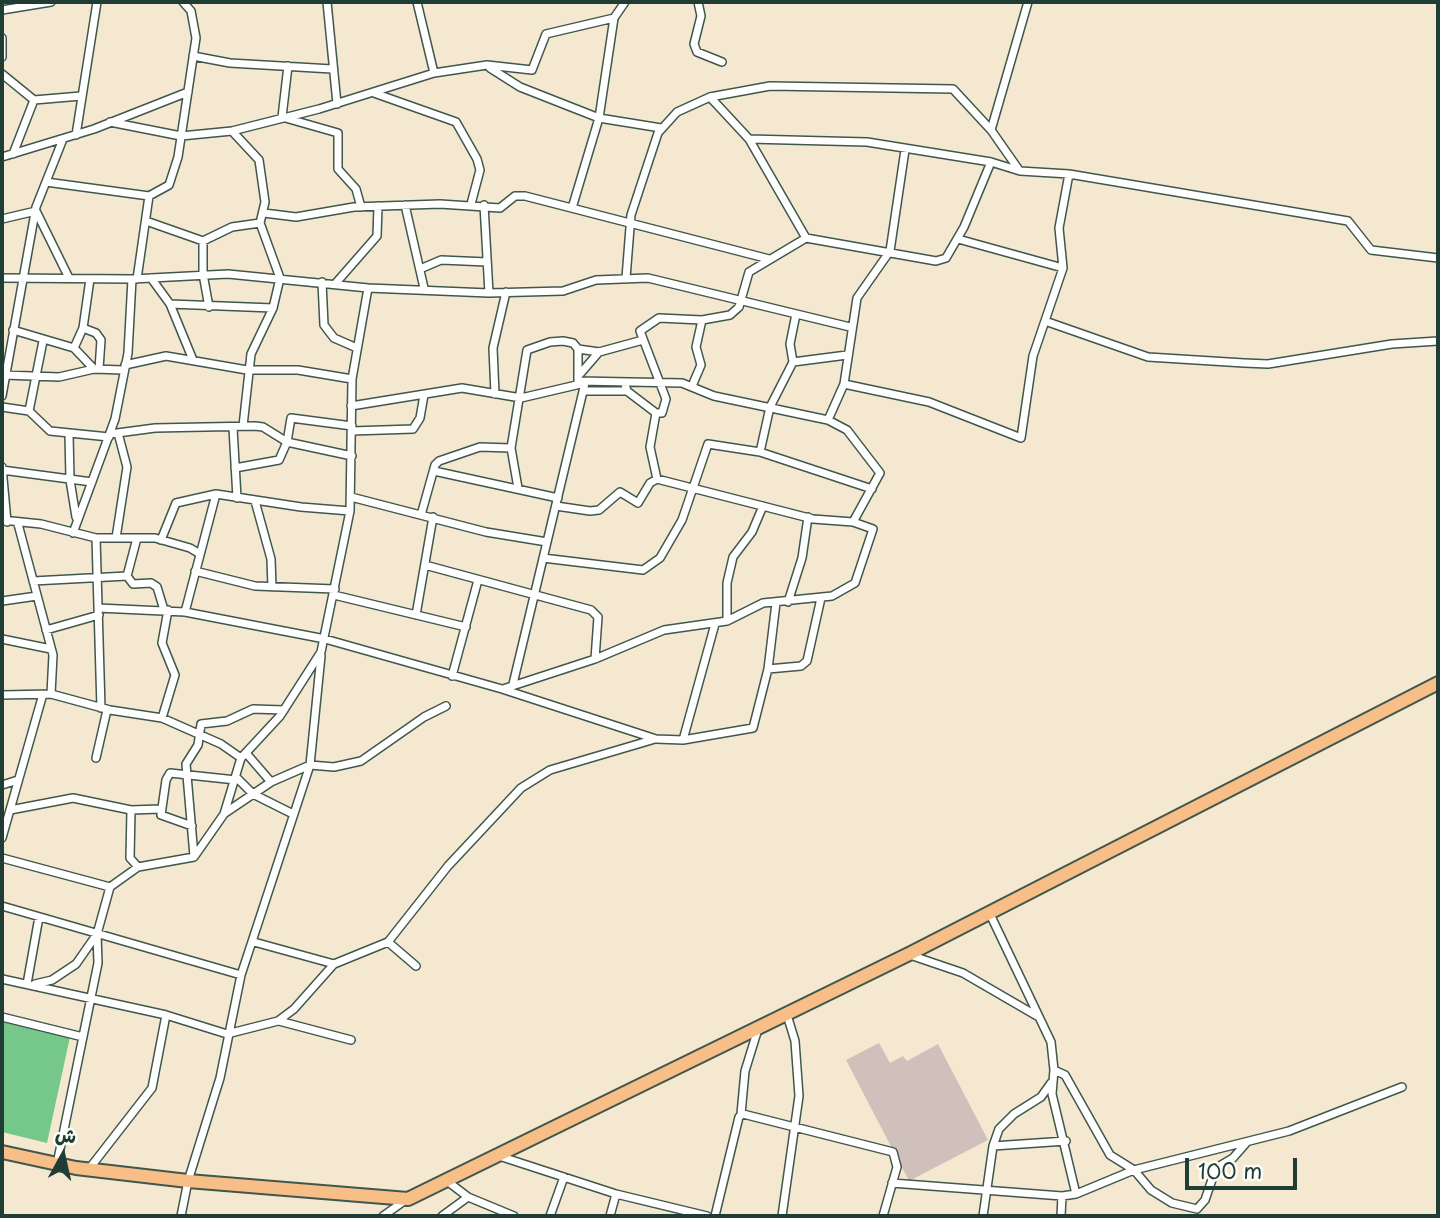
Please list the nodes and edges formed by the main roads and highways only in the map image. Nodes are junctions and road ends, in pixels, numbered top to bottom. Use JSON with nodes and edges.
{"nodes":[{"id":1,"x":1438,"y":683,"type":"edge"},
{"id":2,"x":2,"y":1152,"type":"edge"}],
"edges":[{"from":1,"to":2,"type":"highway"}]}
